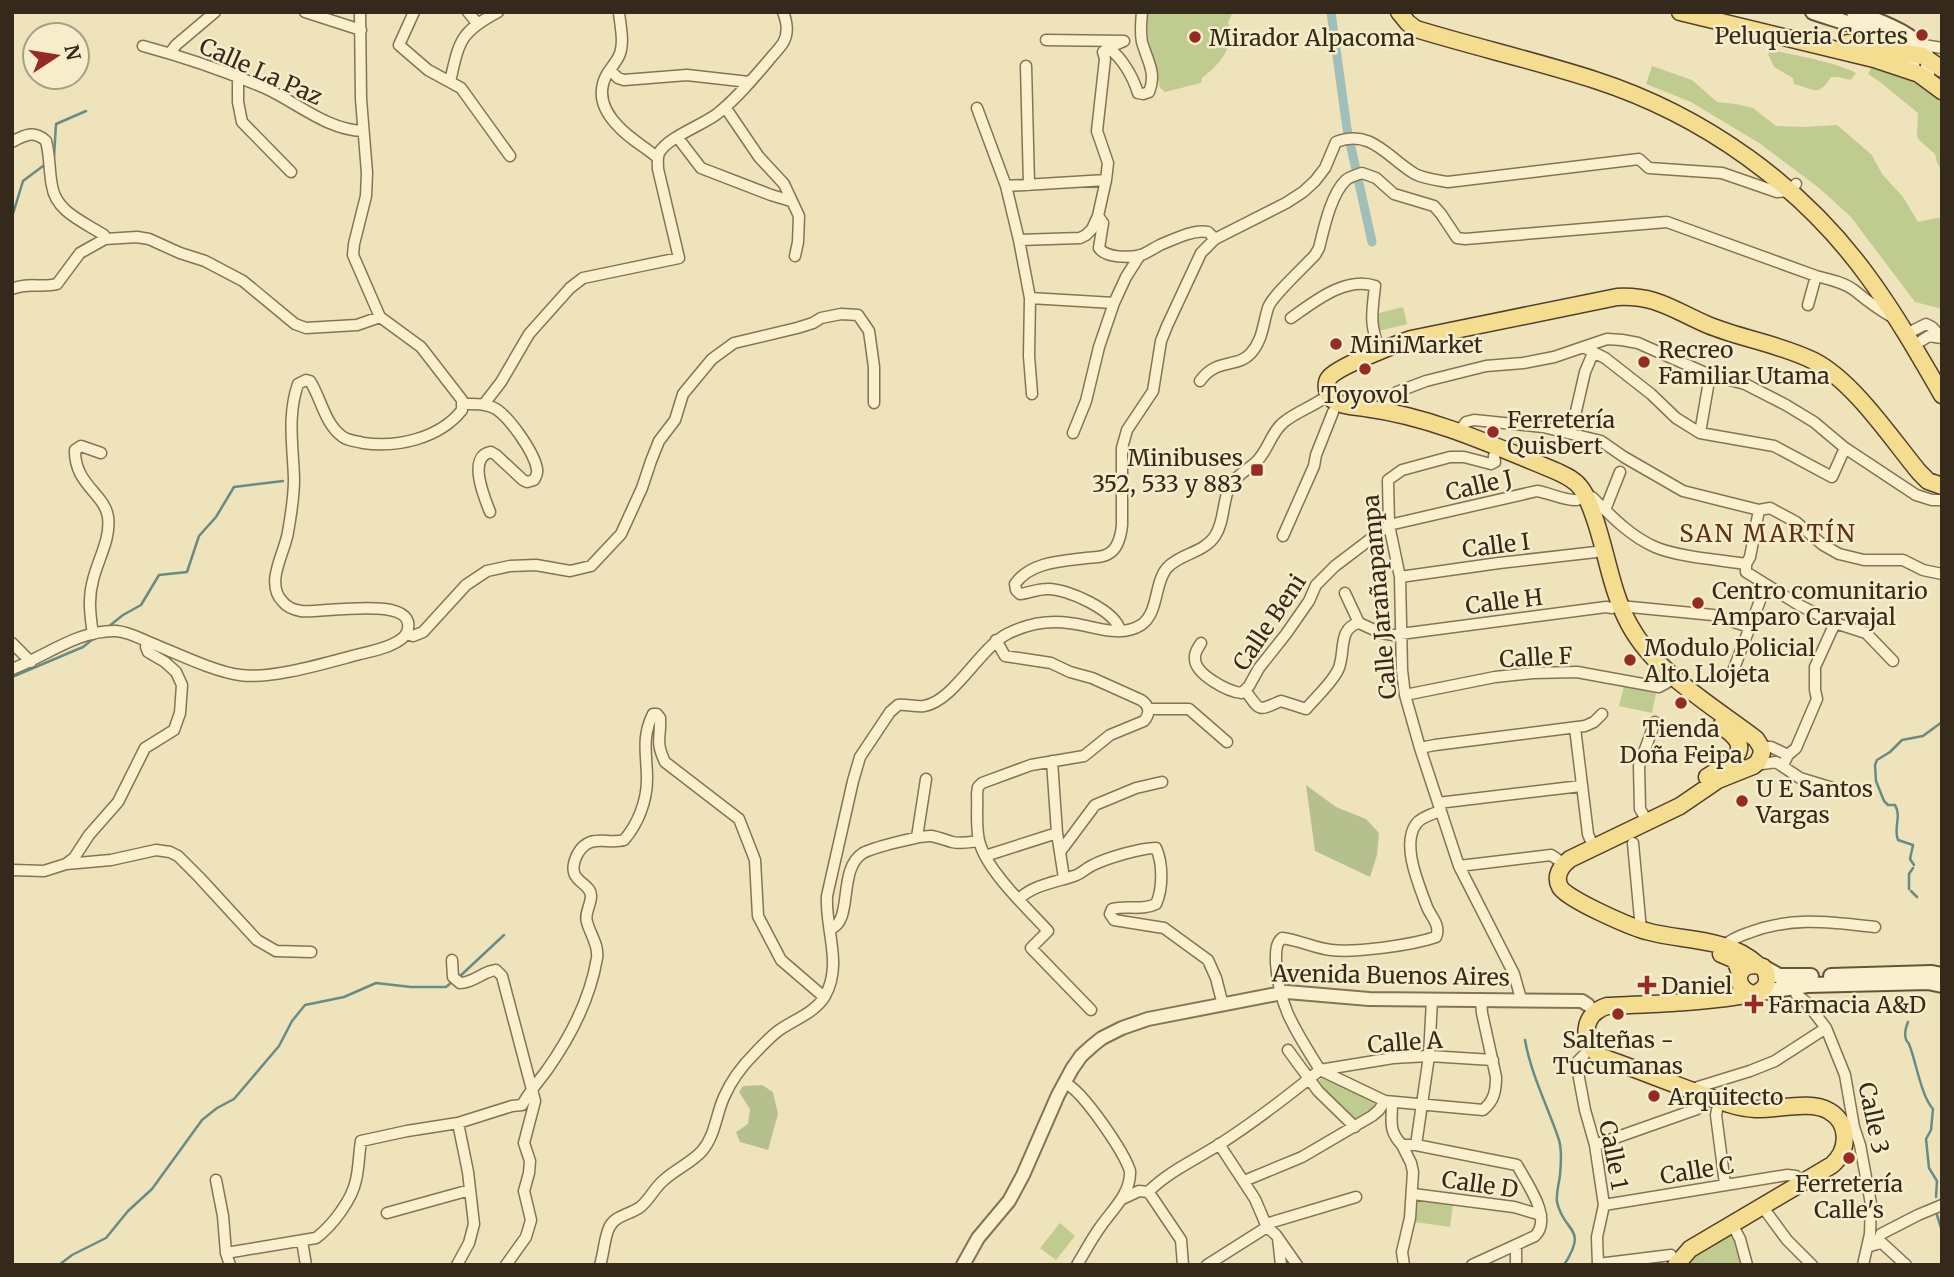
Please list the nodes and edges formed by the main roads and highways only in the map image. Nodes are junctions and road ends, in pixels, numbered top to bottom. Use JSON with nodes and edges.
{"nodes":[{"id":1,"x":1399,"y":12,"type":"edge"},
{"id":2,"x":1409,"y":12,"type":"edge"},
{"id":3,"x":1680,"y":12,"type":"edge"},
{"id":4,"x":1719,"y":12,"type":"edge"},
{"id":5,"x":1813,"y":12,"type":"edge"},
{"id":6,"x":1849,"y":18,"type":"edge"},
{"id":7,"x":1464,"y":38,"type":"junction"},
{"id":8,"x":1840,"y":45,"type":"junction"},
{"id":9,"x":1913,"y":48,"type":"junction"},
{"id":10,"x":1928,"y":60,"type":"junction"},
{"id":11,"x":1942,"y":69,"type":"edge"},
{"id":12,"x":1911,"y":71,"type":"junction"},
{"id":13,"x":1926,"y":78,"type":"junction"},
{"id":14,"x":1942,"y":91,"type":"edge"},
{"id":15,"x":1793,"y":187,"type":"junction"},
{"id":16,"x":1914,"y":338,"type":"junction"},
{"id":17,"x":1934,"y":369,"type":"edge"},
{"id":18,"x":1860,"y":393,"type":"junction"},
{"id":19,"x":1942,"y":395,"type":"edge"},
{"id":20,"x":1942,"y":476,"type":"edge"},
{"id":21,"x":1942,"y":486,"type":"edge"},
{"id":22,"x":1582,"y":498,"type":"junction"},
{"id":23,"x":1616,"y":607,"type":"junction"},
{"id":24,"x":1671,"y":679,"type":"junction"},
{"id":25,"x":1645,"y":818,"type":"junction"},
{"id":26,"x":1640,"y":934,"type":"junction"},
{"id":27,"x":1760,"y":966,"type":"junction"},
{"id":28,"x":1942,"y":975,"type":"edge"},
{"id":29,"x":1739,"y":976,"type":"junction"},
{"id":30,"x":1804,"y":985,"type":"junction"},
{"id":31,"x":1942,"y":985,"type":"edge"},
{"id":32,"x":1755,"y":993,"type":"junction"},
{"id":33,"x":1591,"y":1009,"type":"junction"},
{"id":34,"x":1698,"y":1098,"type":"junction"},
{"id":35,"x":1759,"y":1202,"type":"junction"},
{"id":36,"x":1673,"y":1261,"type":"edge"}],
"edges":[{"from":1,"to":7,"type":"main road"},
{"from":2,"to":7,"type":"main road"},
{"from":3,"to":8,"type":"main road"},
{"from":4,"to":8,"type":"main road"},
{"from":5,"to":6,"type":"main road"},
{"from":6,"to":8,"type":"main road"},
{"from":6,"to":9,"type":"main road"},
{"from":7,"to":15,"type":"main road"},
{"from":8,"to":9,"type":"main road"},
{"from":8,"to":12,"type":"main road"},
{"from":9,"to":10,"type":"main road"},
{"from":9,"to":12,"type":"main road"},
{"from":10,"to":11,"type":"main road"},
{"from":10,"to":13,"type":"main road"},
{"from":12,"to":13,"type":"main road"},
{"from":13,"to":14,"type":"main road"},
{"from":15,"to":16,"type":"main road"},
{"from":15,"to":16,"type":"main road"},
{"from":16,"to":17,"type":"main road"},
{"from":17,"to":19,"type":"main road"},
{"from":18,"to":20,"type":"main road"},
{"from":18,"to":21,"type":"main road"},
{"from":18,"to":22,"type":"main road"},
{"from":22,"to":23,"type":"main road"},
{"from":22,"to":23,"type":"main road"},
{"from":23,"to":24,"type":"main road"},
{"from":24,"to":25,"type":"main road"},
{"from":24,"to":25,"type":"main road"},
{"from":25,"to":26,"type":"main road"},
{"from":26,"to":27,"type":"main road"},
{"from":26,"to":29,"type":"main road"},
{"from":27,"to":29,"type":"main road"},
{"from":27,"to":30,"type":"main road","name":"Avenida Buenos Aires"},
{"from":27,"to":32,"type":"main road"},
{"from":28,"to":30,"type":"main road","name":"Avenida Buenos Aires"},
{"from":29,"to":32,"type":"main road"},
{"from":29,"to":33,"type":"main road","name":"Avenida Buenos Aires"},
{"from":30,"to":31,"type":"main road","name":"Avenida Buenos Aires"},
{"from":30,"to":32,"type":"main road","name":"Avenida Buenos Aires"},
{"from":32,"to":33,"type":"main road","name":"Avenida Buenos Aires"},
{"from":33,"to":34,"type":"main road"},
{"from":33,"to":34,"type":"main road"},
{"from":34,"to":35,"type":"main road"},
{"from":35,"to":36,"type":"main road"},
{"from":35,"to":36,"type":"main road"}]}
